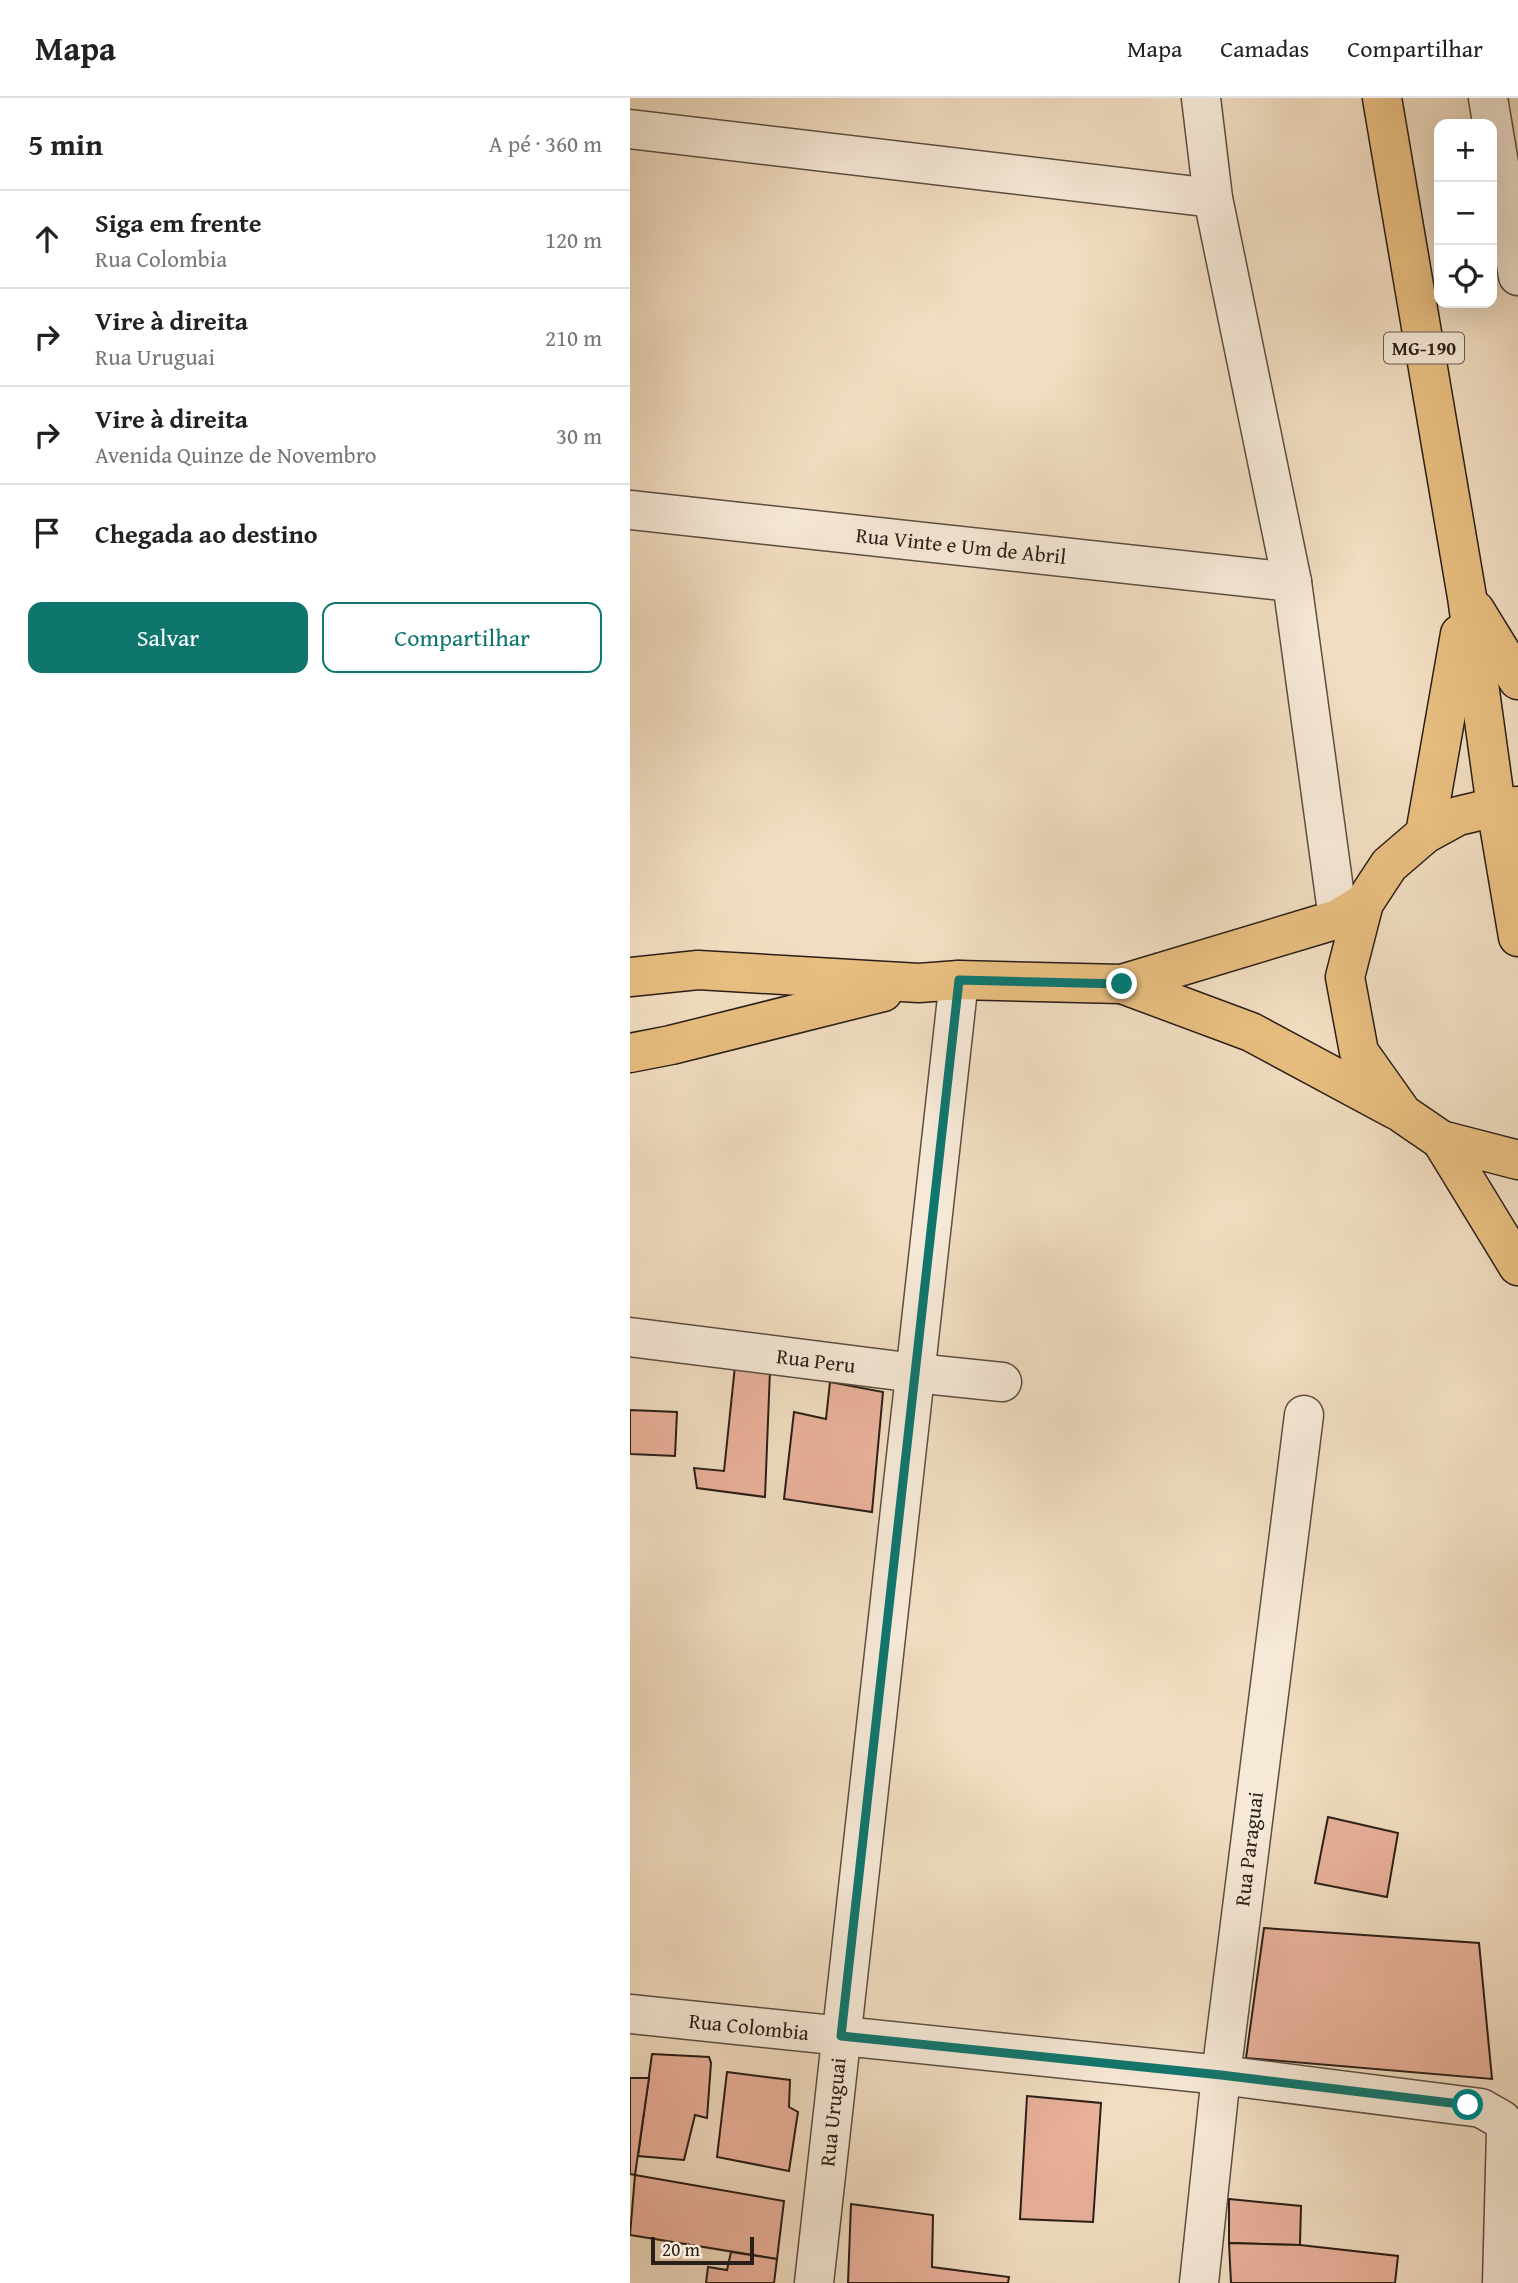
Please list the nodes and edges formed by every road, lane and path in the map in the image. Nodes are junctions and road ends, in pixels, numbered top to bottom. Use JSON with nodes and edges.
{"nodes":[{"id":1,"x":1200,"y":98,"type":"edge"},
{"id":2,"x":1382,"y":98,"type":"edge"},
{"id":3,"x":1488,"y":98,"type":"edge"},
{"id":4,"x":630,"y":129,"type":"edge"},
{"id":5,"x":1213,"y":198,"type":"junction"},
{"id":6,"x":1518,"y":276,"type":"edge"},
{"id":7,"x":630,"y":510,"type":"edge"},
{"id":8,"x":1292,"y":582,"type":"junction"},
{"id":9,"x":1467,"y":597,"type":"junction"},
{"id":10,"x":1518,"y":680,"type":"edge"},
{"id":11,"x":1507,"y":807,"type":"edge"},
{"id":12,"x":1425,"y":834,"type":"junction"},
{"id":13,"x":1351,"y":911,"type":"junction"},
{"id":14,"x":1518,"y":937,"type":"edge"},
{"id":15,"x":630,"y":976,"type":"edge"},
{"id":16,"x":959,"y":980,"type":"junction"},
{"id":17,"x":919,"y":983,"type":"junction"},
{"id":18,"x":1122,"y":984,"type":"junction"},
{"id":19,"x":630,"y":1053,"type":"edge"},
{"id":20,"x":1403,"y":1114,"type":"junction"},
{"id":21,"x":1441,"y":1140,"type":"junction"},
{"id":22,"x":1518,"y":1160,"type":"edge"},
{"id":23,"x":1518,"y":1266,"type":"edge"},
{"id":24,"x":630,"y":1337,"type":"edge"},
{"id":25,"x":915,"y":1373,"type":"junction"},
{"id":26,"x":1002,"y":1382,"type":"dead end"},
{"id":27,"x":1304,"y":1415,"type":"dead end"},
{"id":28,"x":630,"y":2014,"type":"edge"},
{"id":29,"x":841,"y":2036,"type":"junction"},
{"id":30,"x":1221,"y":2075,"type":"junction"},
{"id":31,"x":814,"y":2283,"type":"edge"},
{"id":32,"x":1199,"y":2283,"type":"edge"},
{"id":33,"x":1502,"y":2283,"type":"edge"}],
"edges":[{"from":1,"to":5,"type":"street"},
{"from":2,"to":9,"type":"main road","number":"MG-190"},
{"from":3,"to":6,"type":"street"},
{"from":4,"to":5,"type":"street"},
{"from":5,"to":8,"type":"street"},
{"from":7,"to":8,"type":"street","name":"Rua Vinte e Um de Abril"},
{"from":8,"to":13,"type":"street"},
{"from":9,"to":10,"type":"main road"},
{"from":9,"to":11,"type":"main road","number":"MG-190"},
{"from":9,"to":12,"type":"main road"},
{"from":11,"to":12,"type":"main road"},
{"from":11,"to":14,"type":"main road","number":"MG-190"},
{"from":12,"to":13,"type":"main road"},
{"from":13,"to":18,"type":"main road"},
{"from":13,"to":20,"type":"main road"},
{"from":15,"to":17,"type":"main road"},
{"from":16,"to":17,"type":"main road"},
{"from":16,"to":18,"type":"main road"},
{"from":16,"to":25,"type":"street","name":"Rua Uruguai"},
{"from":17,"to":19,"type":"main road"},
{"from":18,"to":20,"type":"main road"},
{"from":20,"to":21,"type":"main road"},
{"from":21,"to":22,"type":"main road"},
{"from":21,"to":23,"type":"main road"},
{"from":24,"to":25,"type":"street","name":"Rua Peru"},
{"from":25,"to":26,"type":"street","name":"Rua Peru"},
{"from":25,"to":29,"type":"street","name":"Rua Uruguai"},
{"from":27,"to":30,"type":"street","name":"Rua Paraguai"},
{"from":28,"to":29,"type":"street","name":"Rua Colombia"},
{"from":29,"to":30,"type":"street","name":"Rua Colombia"},
{"from":29,"to":31,"type":"street","name":"Rua Uruguai"},
{"from":30,"to":32,"type":"street","name":"Rua Paraguai"},
{"from":30,"to":33,"type":"street","name":"Rua Colombia"}]}
